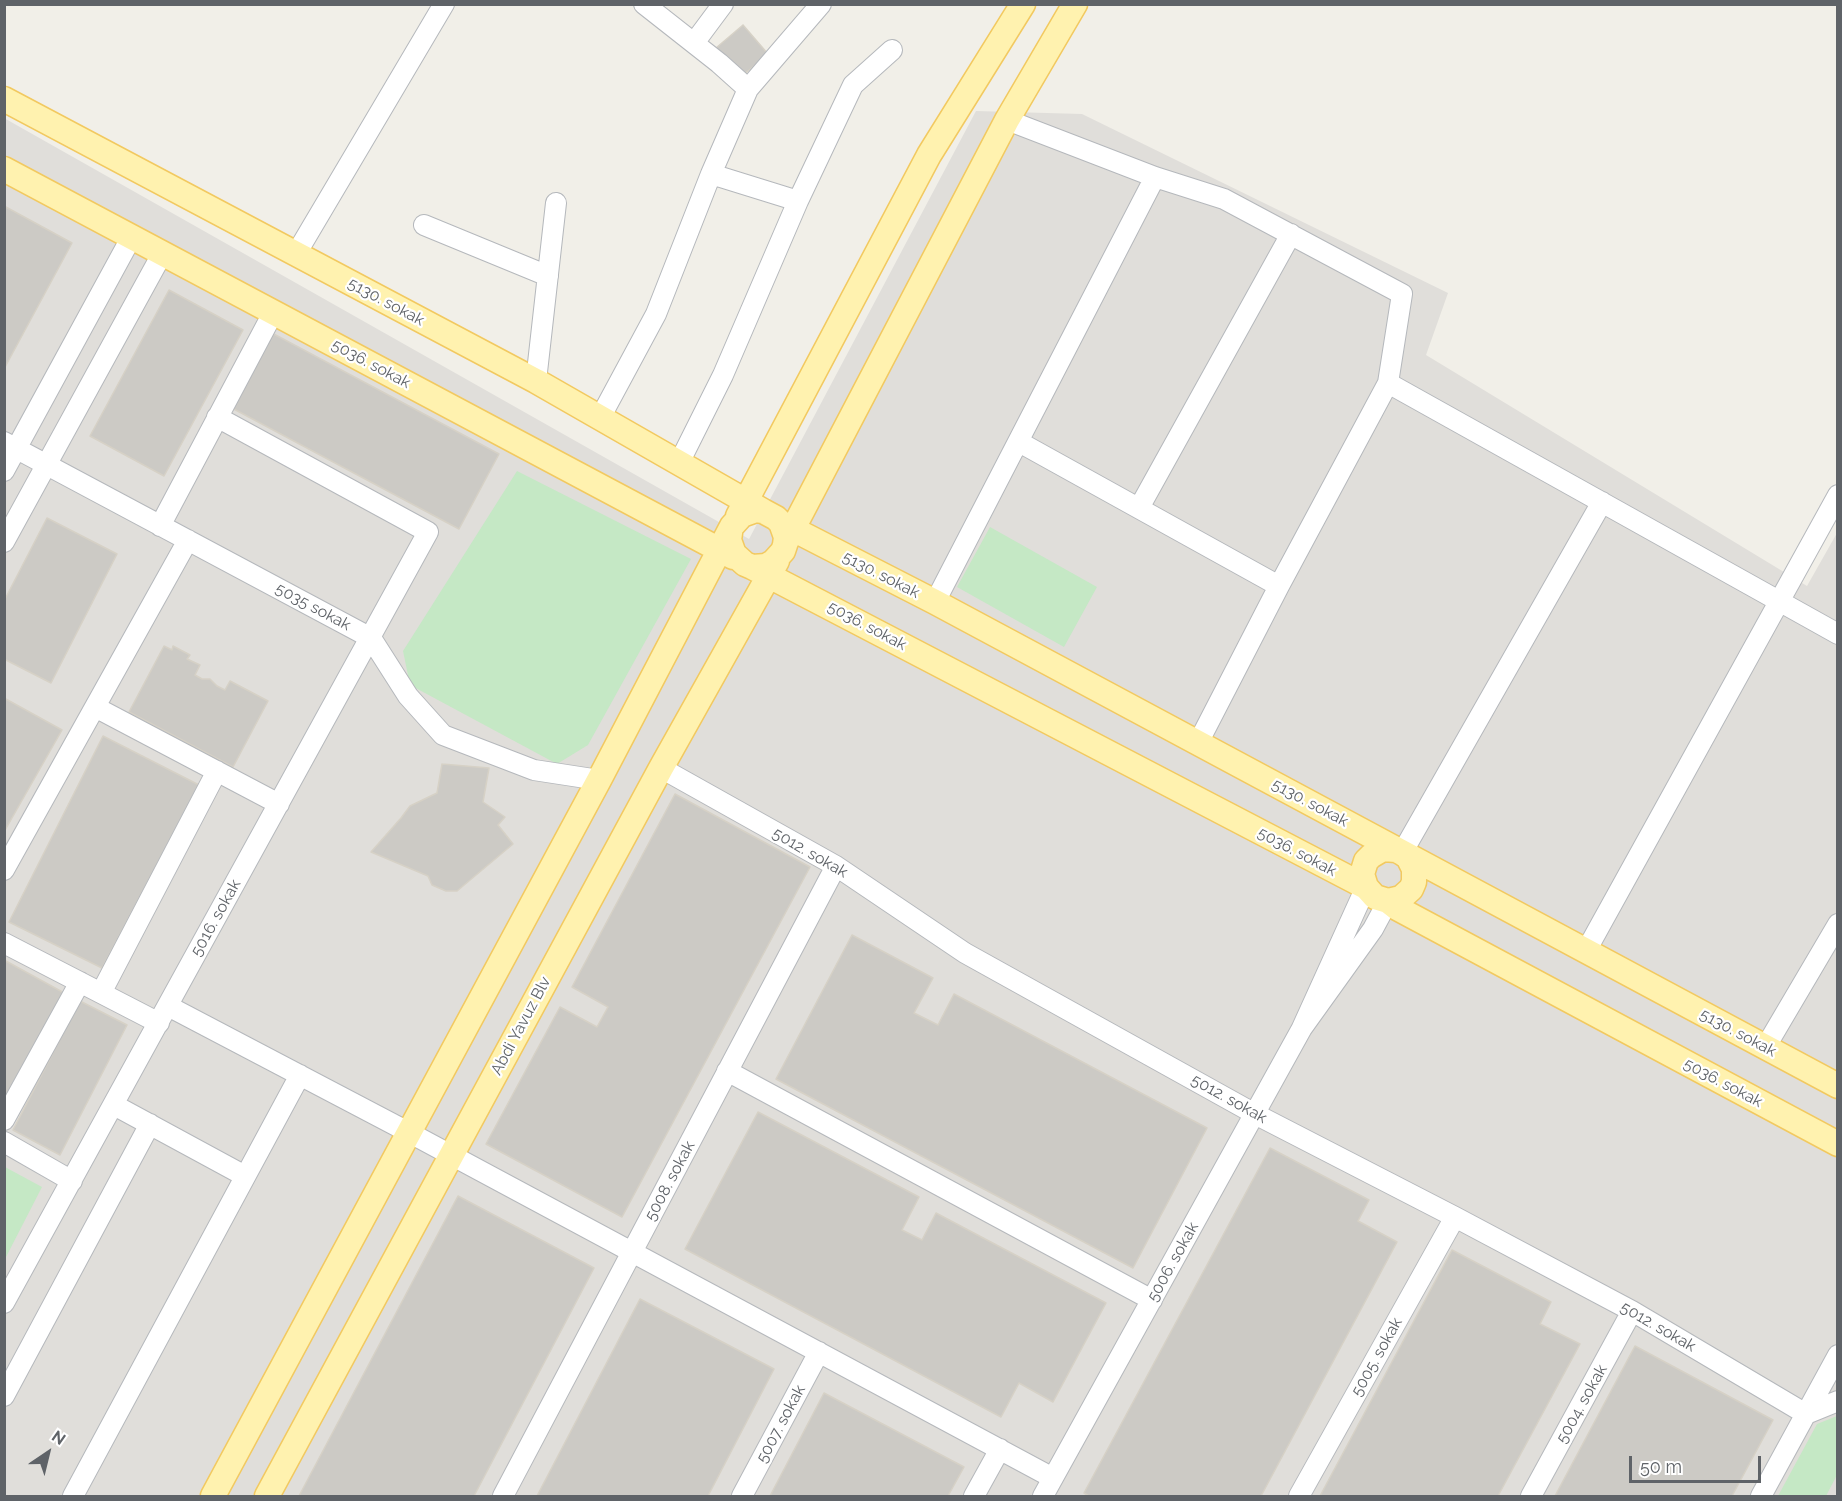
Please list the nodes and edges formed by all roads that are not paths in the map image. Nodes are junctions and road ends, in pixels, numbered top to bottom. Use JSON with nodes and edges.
{"nodes":[{"id":1,"x":444,"y":4,"type":"edge"},
{"id":2,"x":644,"y":4,"type":"edge"},
{"id":3,"x":723,"y":4,"type":"edge"},
{"id":4,"x":821,"y":4,"type":"edge"},
{"id":5,"x":1023,"y":4,"type":"edge"},
{"id":6,"x":1075,"y":4,"type":"edge"},
{"id":7,"x":694,"y":43,"type":"junction"},
{"id":8,"x":892,"y":50,"type":"dead end"},
{"id":9,"x":748,"y":89,"type":"junction"},
{"id":10,"x":4,"y":99,"type":"edge"},
{"id":11,"x":1007,"y":120,"type":"junction"},
{"id":12,"x":4,"y":169,"type":"edge"},
{"id":13,"x":711,"y":174,"type":"junction"},
{"id":14,"x":1155,"y":177,"type":"junction"},
{"id":15,"x":798,"y":201,"type":"junction"},
{"id":16,"x":556,"y":203,"type":"dead end"},
{"id":17,"x":424,"y":225,"type":"dead end"},
{"id":18,"x":1291,"y":234,"type":"junction"},
{"id":19,"x":131,"y":238,"type":"junction"},
{"id":20,"x":162,"y":254,"type":"junction"},
{"id":21,"x":296,"y":254,"type":"junction"},
{"id":22,"x":548,"y":276,"type":"junction"},
{"id":23,"x":273,"y":312,"type":"junction"},
{"id":24,"x":536,"y":381,"type":"junction"},
{"id":25,"x":1388,"y":383,"type":"junction"},
{"id":26,"x":217,"y":417,"type":"junction"},
{"id":27,"x":600,"y":418,"type":"junction"},
{"id":28,"x":1019,"y":442,"type":"junction"},
{"id":29,"x":10,"y":446,"type":"edge"},
{"id":30,"x":679,"y":463,"type":"junction"},
{"id":31,"x":47,"y":465,"type":"junction"},
{"id":32,"x":4,"y":471,"type":"edge"},
{"id":33,"x":1838,"y":495,"type":"edge"},
{"id":34,"x":1602,"y":502,"type":"junction"},
{"id":35,"x":1139,"y":508,"type":"junction"},
{"id":36,"x":160,"y":525,"type":"junction"},
{"id":37,"x":758,"y":539,"type":"junction"},
{"id":38,"x":189,"y":540,"type":"junction"},
{"id":39,"x":4,"y":542,"type":"edge"},
{"id":40,"x":1279,"y":586,"type":"junction"},
{"id":41,"x":1779,"y":601,"type":"junction"},
{"id":42,"x":935,"y":602,"type":"junction"},
{"id":43,"x":1838,"y":634,"type":"edge"},
{"id":44,"x":370,"y":638,"type":"junction"},
{"id":45,"x":95,"y":707,"type":"junction"},
{"id":46,"x":1198,"y":743,"type":"junction"},
{"id":47,"x":661,"y":768,"type":"junction"},
{"id":48,"x":217,"y":771,"type":"junction"},
{"id":49,"x":599,"y":780,"type":"junction"},
{"id":50,"x":279,"y":804,"type":"junction"},
{"id":51,"x":1402,"y":853,"type":"junction"},
{"id":52,"x":836,"y":866,"type":"junction"},
{"id":53,"x":4,"y":870,"type":"edge"},
{"id":54,"x":1365,"y":887,"type":"junction"},
{"id":55,"x":1388,"y":901,"type":"junction"},
{"id":56,"x":1838,"y":924,"type":"edge"},
{"id":57,"x":4,"y":943,"type":"edge"},
{"id":58,"x":1586,"y":951,"type":"junction"},
{"id":59,"x":81,"y":982,"type":"junction"},
{"id":60,"x":101,"y":993,"type":"junction"},
{"id":61,"x":163,"y":1015,"type":"junction"},
{"id":62,"x":1302,"y":1028,"type":"junction"},
{"id":63,"x":1765,"y":1048,"type":"junction"},
{"id":64,"x":728,"y":1071,"type":"junction"},
{"id":65,"x":300,"y":1075,"type":"junction"},
{"id":66,"x":1838,"y":1086,"type":"edge"},
{"id":67,"x":114,"y":1105,"type":"junction"},
{"id":68,"x":1255,"y":1114,"type":"junction"},
{"id":69,"x":4,"y":1120,"type":"edge"},
{"id":70,"x":150,"y":1124,"type":"junction"},
{"id":71,"x":410,"y":1133,"type":"junction"},
{"id":72,"x":4,"y":1142,"type":"edge"},
{"id":73,"x":1838,"y":1144,"type":"edge"},
{"id":74,"x":451,"y":1155,"type":"junction"},
{"id":75,"x":245,"y":1176,"type":"junction"},
{"id":76,"x":72,"y":1181,"type":"junction"},
{"id":77,"x":1455,"y":1217,"type":"junction"},
{"id":78,"x":632,"y":1252,"type":"junction"},
{"id":79,"x":1152,"y":1299,"type":"junction"},
{"id":80,"x":4,"y":1304,"type":"edge"},
{"id":81,"x":1632,"y":1311,"type":"junction"},
{"id":82,"x":819,"y":1352,"type":"junction"},
{"id":83,"x":1838,"y":1355,"type":"edge"},
{"id":84,"x":4,"y":1396,"type":"edge"},
{"id":85,"x":1838,"y":1401,"type":"edge"},
{"id":86,"x":1806,"y":1414,"type":"junction"},
{"id":87,"x":1000,"y":1449,"type":"junction"},
{"id":88,"x":1053,"y":1478,"type":"junction"},
{"id":89,"x":73,"y":1497,"type":"edge"},
{"id":90,"x":213,"y":1497,"type":"edge"},
{"id":91,"x":267,"y":1497,"type":"edge"},
{"id":92,"x":503,"y":1497,"type":"edge"},
{"id":93,"x":742,"y":1497,"type":"edge"},
{"id":94,"x":974,"y":1497,"type":"edge"},
{"id":95,"x":1043,"y":1497,"type":"edge"},
{"id":96,"x":1299,"y":1497,"type":"edge"},
{"id":97,"x":1531,"y":1497,"type":"edge"},
{"id":98,"x":1761,"y":1497,"type":"edge"}],
"edges":[{"from":1,"to":21,"type":"street"},
{"from":2,"to":7,"type":"street"},
{"from":3,"to":7,"type":"street"},
{"from":4,"to":9,"type":"street"},
{"from":5,"to":37,"type":"main road"},
{"from":6,"to":11,"type":"main road"},
{"from":7,"to":9,"type":"street"},
{"from":8,"to":15,"type":"street"},
{"from":9,"to":13,"type":"street"},
{"from":10,"to":21,"type":"main road","name":"5130. sokak"},
{"from":11,"to":14,"type":"street"},
{"from":11,"to":37,"type":"main road"},
{"from":12,"to":19,"type":"main road","name":"5036. sokak"},
{"from":13,"to":15,"type":"street"},
{"from":13,"to":27,"type":"street"},
{"from":14,"to":18,"type":"street"},
{"from":14,"to":28,"type":"street"},
{"from":15,"to":30,"type":"street"},
{"from":16,"to":22,"type":"street"},
{"from":17,"to":22,"type":"street"},
{"from":18,"to":25,"type":"street"},
{"from":18,"to":35,"type":"street"},
{"from":19,"to":20,"type":"main road","name":"5036. sokak"},
{"from":19,"to":29,"type":"street"},
{"from":20,"to":23,"type":"main road","name":"5036. sokak"},
{"from":20,"to":31,"type":"street"},
{"from":21,"to":24,"type":"main road","name":"5130. sokak"},
{"from":22,"to":24,"type":"street"},
{"from":23,"to":26,"type":"street"},
{"from":23,"to":37,"type":"main road","name":"5036. sokak"},
{"from":24,"to":27,"type":"main road","name":"5130. sokak"},
{"from":25,"to":34,"type":"street"},
{"from":25,"to":40,"type":"street"},
{"from":26,"to":36,"type":"street"},
{"from":26,"to":44,"type":"street","name":"5016. sokak"},
{"from":27,"to":30,"type":"main road","name":"5130. sokak"},
{"from":28,"to":35,"type":"street"},
{"from":28,"to":42,"type":"street"},
{"from":29,"to":31,"type":"street","name":"5035 sokak"},
{"from":29,"to":32,"type":"street"},
{"from":30,"to":37,"type":"main road","name":"5130. sokak"},
{"from":31,"to":36,"type":"street","name":"5035 sokak"},
{"from":31,"to":39,"type":"street"},
{"from":33,"to":41,"type":"street"},
{"from":34,"to":41,"type":"street"},
{"from":34,"to":51,"type":"street"},
{"from":35,"to":40,"type":"street"},
{"from":36,"to":38,"type":"street","name":"5035 sokak"},
{"from":37,"to":42,"type":"main road","name":"5130. sokak"},
{"from":37,"to":47,"type":"main road","name":"Abdi Yavuz Blv"},
{"from":37,"to":49,"type":"main road"},
{"from":37,"to":54,"type":"main road","name":"5036. sokak"},
{"from":38,"to":44,"type":"street","name":"5035 sokak"},
{"from":38,"to":45,"type":"street"},
{"from":40,"to":46,"type":"street"},
{"from":41,"to":43,"type":"street"},
{"from":41,"to":58,"type":"street"},
{"from":42,"to":46,"type":"main road","name":"5130. sokak"},
{"from":44,"to":49,"type":"street","name":"5035 sokak"},
{"from":44,"to":50,"type":"street","name":"5016. sokak"},
{"from":45,"to":48,"type":"street"},
{"from":45,"to":53,"type":"street"},
{"from":46,"to":51,"type":"main road","name":"5130. sokak"},
{"from":47,"to":52,"type":"street","name":"5012. sokak"},
{"from":47,"to":74,"type":"main road","name":"Abdi Yavuz Blv"},
{"from":48,"to":50,"type":"street"},
{"from":48,"to":60,"type":"street"},
{"from":49,"to":71,"type":"main road"},
{"from":50,"to":61,"type":"street","name":"5016. sokak"},
{"from":51,"to":54,"type":"main road"},
{"from":51,"to":55,"type":"main road"},
{"from":51,"to":58,"type":"main road","name":"5130. sokak"},
{"from":52,"to":64,"type":"street","name":"5008. sokak"},
{"from":52,"to":68,"type":"street","name":"5012. sokak"},
{"from":54,"to":55,"type":"main road","name":"5036. sokak"},
{"from":54,"to":62,"type":"street"},
{"from":55,"to":62,"type":"street"},
{"from":55,"to":73,"type":"main road","name":"5036. sokak"},
{"from":56,"to":63,"type":"street"},
{"from":57,"to":59,"type":"street"},
{"from":58,"to":63,"type":"main road","name":"5130. sokak"},
{"from":59,"to":60,"type":"street"},
{"from":59,"to":69,"type":"street"},
{"from":60,"to":61,"type":"street"},
{"from":61,"to":65,"type":"street"},
{"from":61,"to":67,"type":"street","name":"5016. sokak"},
{"from":62,"to":68,"type":"street","name":"5006. sokak"},
{"from":63,"to":66,"type":"main road","name":"5130. sokak"},
{"from":64,"to":78,"type":"street","name":"5008. sokak"},
{"from":64,"to":79,"type":"street"},
{"from":65,"to":71,"type":"street"},
{"from":65,"to":75,"type":"street"},
{"from":67,"to":70,"type":"street"},
{"from":67,"to":76,"type":"street","name":"5016. sokak"},
{"from":68,"to":77,"type":"street","name":"5012. sokak"},
{"from":68,"to":79,"type":"street","name":"5006. sokak"},
{"from":70,"to":75,"type":"street"},
{"from":70,"to":84,"type":"street"},
{"from":71,"to":74,"type":"street"},
{"from":71,"to":90,"type":"main road"},
{"from":72,"to":76,"type":"street"},
{"from":74,"to":78,"type":"street"},
{"from":74,"to":91,"type":"main road","name":"Abdi Yavuz Blv"},
{"from":75,"to":89,"type":"street"},
{"from":76,"to":80,"type":"street","name":"5016. sokak"},
{"from":77,"to":81,"type":"street","name":"5012. sokak"},
{"from":77,"to":96,"type":"street","name":"5005. sokak"},
{"from":78,"to":82,"type":"street"},
{"from":78,"to":92,"type":"street","name":"5008. sokak"},
{"from":79,"to":88,"type":"street","name":"5006. sokak"},
{"from":81,"to":86,"type":"street","name":"5012. sokak"},
{"from":81,"to":97,"type":"street","name":"5004. sokak"},
{"from":82,"to":87,"type":"street"},
{"from":82,"to":93,"type":"street","name":"5007. sokak"},
{"from":83,"to":86,"type":"street"},
{"from":85,"to":86,"type":"street"},
{"from":86,"to":98,"type":"street"},
{"from":87,"to":88,"type":"street"},
{"from":87,"to":94,"type":"street"},
{"from":88,"to":95,"type":"street","name":"5006. sokak"}]}
